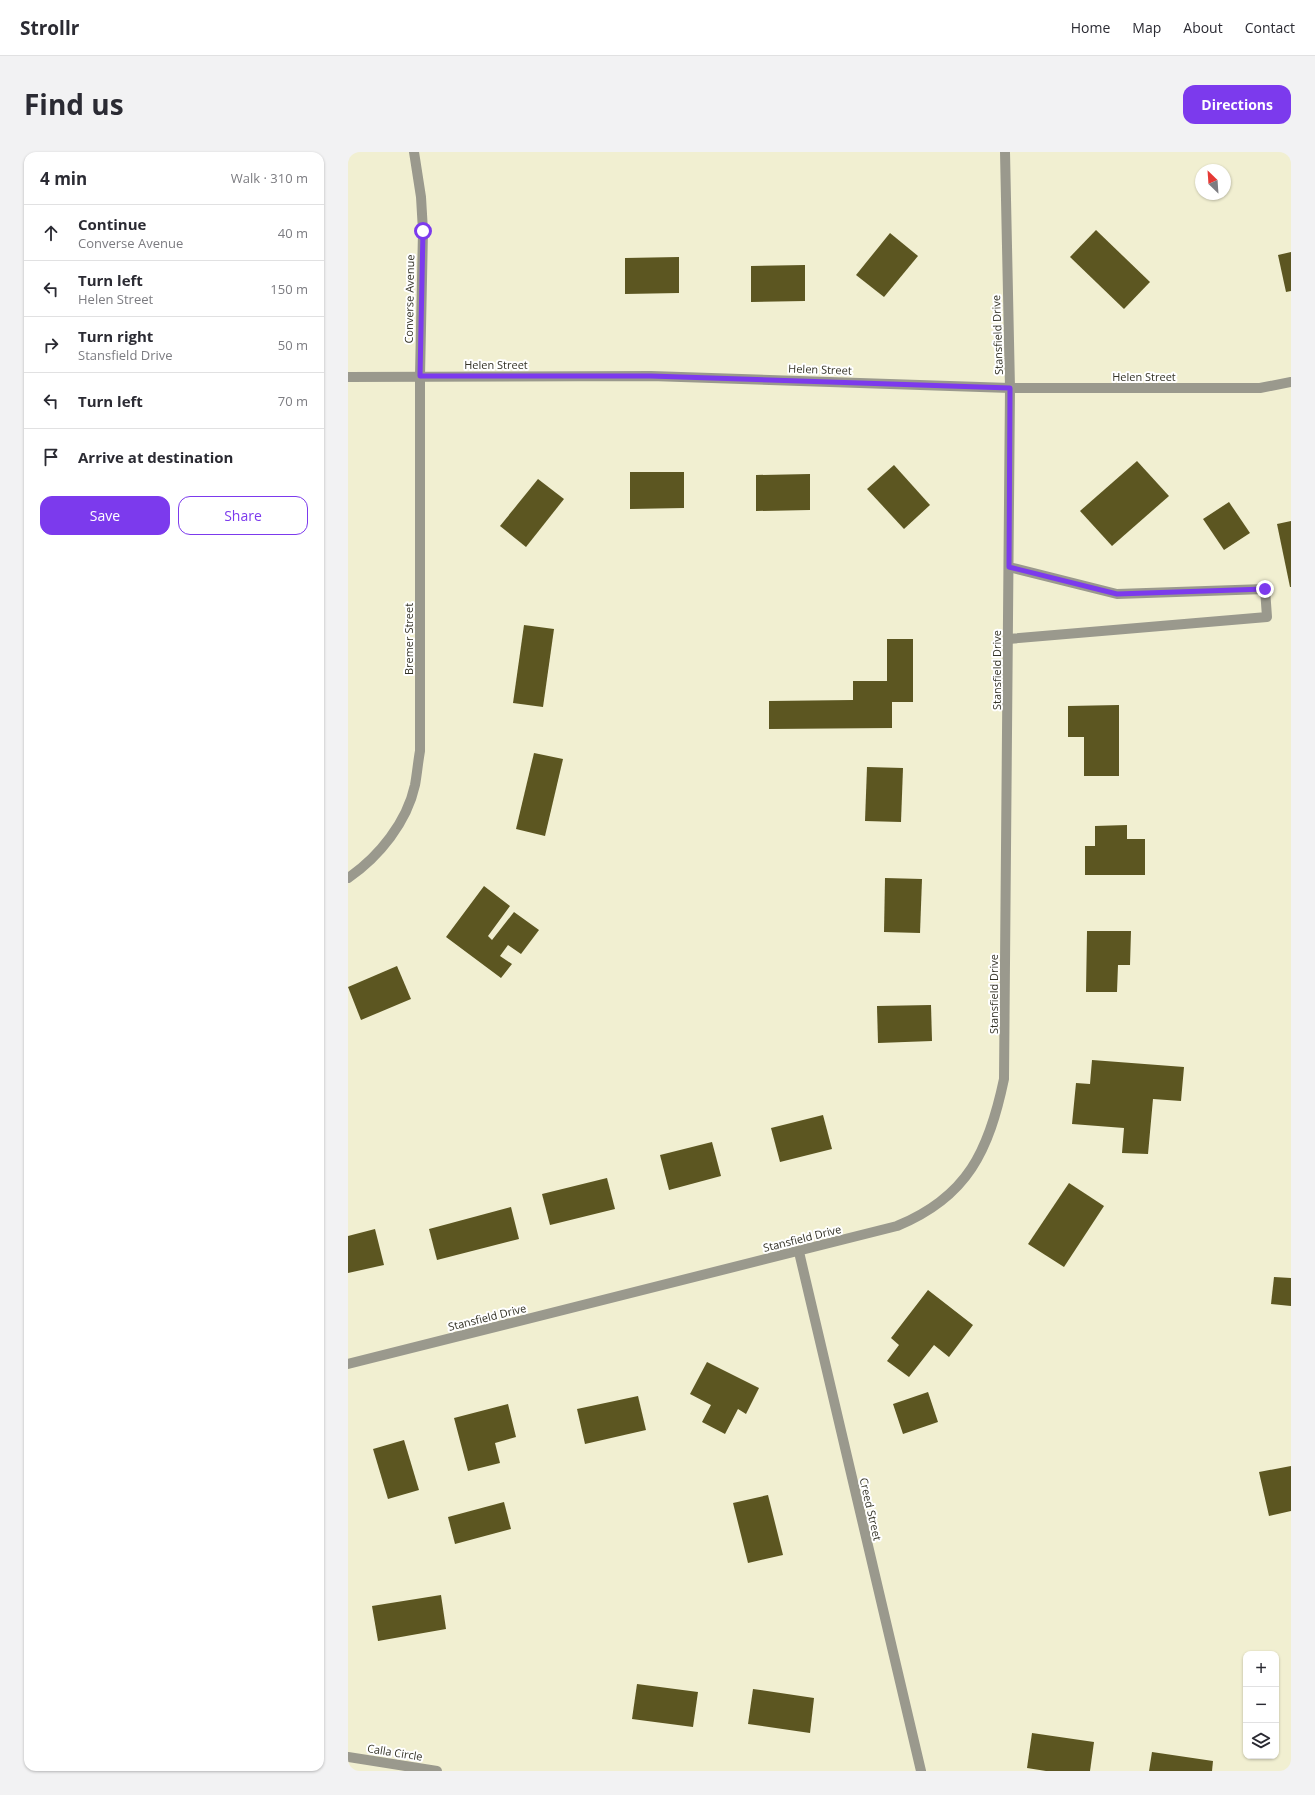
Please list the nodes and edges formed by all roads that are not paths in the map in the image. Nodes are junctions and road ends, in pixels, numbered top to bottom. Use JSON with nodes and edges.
{"nodes":[{"id":1,"x":414,"y":152,"type":"edge"},
{"id":2,"x":1005,"y":152,"type":"edge"},
{"id":3,"x":420,"y":376,"type":"junction"},
{"id":4,"x":348,"y":377,"type":"edge"},
{"id":5,"x":1291,"y":382,"type":"edge"},
{"id":6,"x":1010,"y":388,"type":"junction"},
{"id":7,"x":1009,"y":567,"type":"junction"},
{"id":8,"x":1008,"y":639,"type":"junction"},
{"id":9,"x":348,"y":878,"type":"edge"},
{"id":10,"x":799,"y":1252,"type":"junction"},
{"id":11,"x":348,"y":1364,"type":"edge"},
{"id":12,"x":348,"y":1757,"type":"edge"},
{"id":13,"x":437,"y":1771,"type":"edge"},
{"id":14,"x":921,"y":1771,"type":"edge"}],
"edges":[{"from":1,"to":3,"type":"street","name":"Converse Avenue"},
{"from":2,"to":6,"type":"street","name":"Stansfield Drive"},
{"from":3,"to":4,"type":"street","name":"Helen Street"},
{"from":3,"to":6,"type":"street","name":"Helen Street"},
{"from":3,"to":9,"type":"street","name":"Bremer Street"},
{"from":5,"to":6,"type":"street","name":"Helen Street"},
{"from":6,"to":7,"type":"street","name":"Stansfield Drive"},
{"from":7,"to":8,"type":"street","name":"Stansfield Drive"},
{"from":7,"to":8,"type":"street"},
{"from":8,"to":10,"type":"street","name":"Stansfield Drive"},
{"from":10,"to":11,"type":"street","name":"Stansfield Drive"},
{"from":10,"to":14,"type":"street","name":"Creed Street"},
{"from":12,"to":13,"type":"street","name":"Calla Circle"}]}
